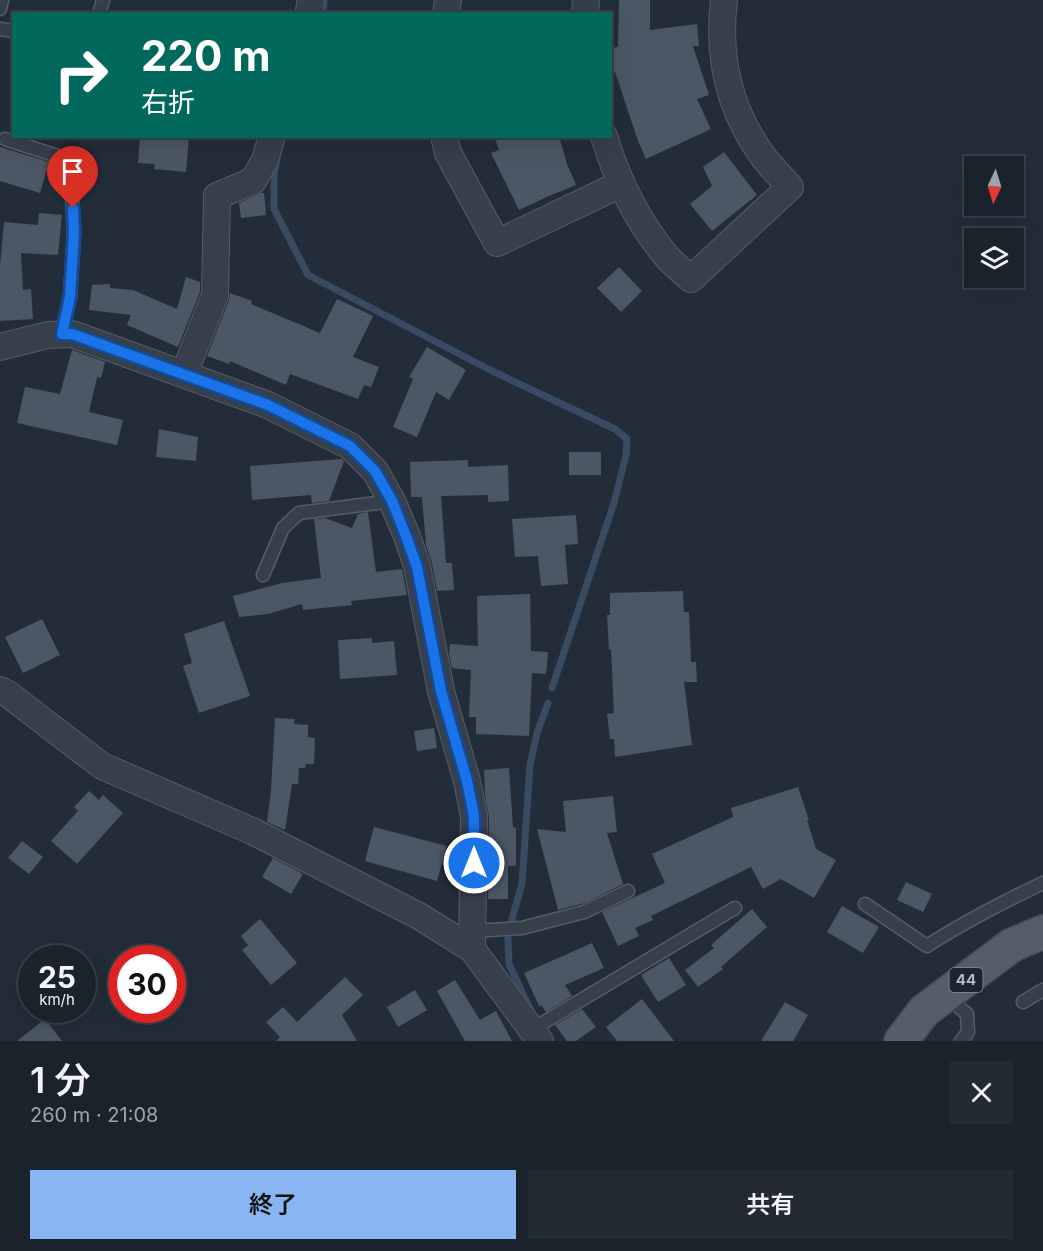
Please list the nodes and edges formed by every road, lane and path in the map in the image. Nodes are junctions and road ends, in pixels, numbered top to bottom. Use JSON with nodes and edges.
{"nodes":[{"id":1,"x":2,"y":0,"type":"edge"},
{"id":2,"x":724,"y":0,"type":"edge"},
{"id":3,"x":0,"y":9,"type":"edge"},
{"id":4,"x":271,"y":138,"type":"edge"},
{"id":5,"x":444,"y":138,"type":"edge"},
{"id":6,"x":605,"y":138,"type":"edge"},
{"id":7,"x":5,"y":139,"type":"dead end"},
{"id":8,"x":621,"y":184,"type":"junction"},
{"id":9,"x":62,"y":334,"type":"junction"},
{"id":10,"x":0,"y":347,"type":"edge"},
{"id":11,"x":184,"y":374,"type":"junction"},
{"id":12,"x":392,"y":501,"type":"junction"},
{"id":13,"x":263,"y":575,"type":"dead end"},
{"id":14,"x":0,"y":690,"type":"edge"},
{"id":15,"x":1043,"y":883,"type":"edge"},
{"id":16,"x":628,"y":891,"type":"dead end"},
{"id":17,"x":865,"y":904,"type":"dead end"},
{"id":18,"x":735,"y":908,"type":"dead end"},
{"id":19,"x":1043,"y":932,"type":"edge"},
{"id":20,"x":473,"y":940,"type":"junction"},
{"id":21,"x":1043,"y":990,"type":"edge"},
{"id":22,"x":945,"y":996,"type":"junction"},
{"id":23,"x":1023,"y":1002,"type":"dead end"},
{"id":24,"x":535,"y":1036,"type":"edge"},
{"id":25,"x":901,"y":1041,"type":"edge"},
{"id":26,"x":961,"y":1041,"type":"edge"}],
"edges":[{"from":1,"to":3,"type":"lane"},
{"from":2,"to":8,"type":"street"},
{"from":4,"to":11,"type":"street"},
{"from":5,"to":8,"type":"street"},
{"from":6,"to":8,"type":"street"},
{"from":7,"to":9,"type":"lane"},
{"from":9,"to":10,"type":"street"},
{"from":9,"to":11,"type":"street"},
{"from":11,"to":12,"type":"street"},
{"from":12,"to":13,"type":"lane"},
{"from":12,"to":20,"type":"street"},
{"from":14,"to":20,"type":"street"},
{"from":15,"to":17,"type":"lane"},
{"from":16,"to":20,"type":"lane"},
{"from":18,"to":24,"type":"lane"},
{"from":19,"to":22,"type":"main road","number":"44"},
{"from":20,"to":24,"type":"street"},
{"from":21,"to":23,"type":"lane"},
{"from":22,"to":25,"type":"main road","number":"44"},
{"from":22,"to":26,"type":"lane"}]}
